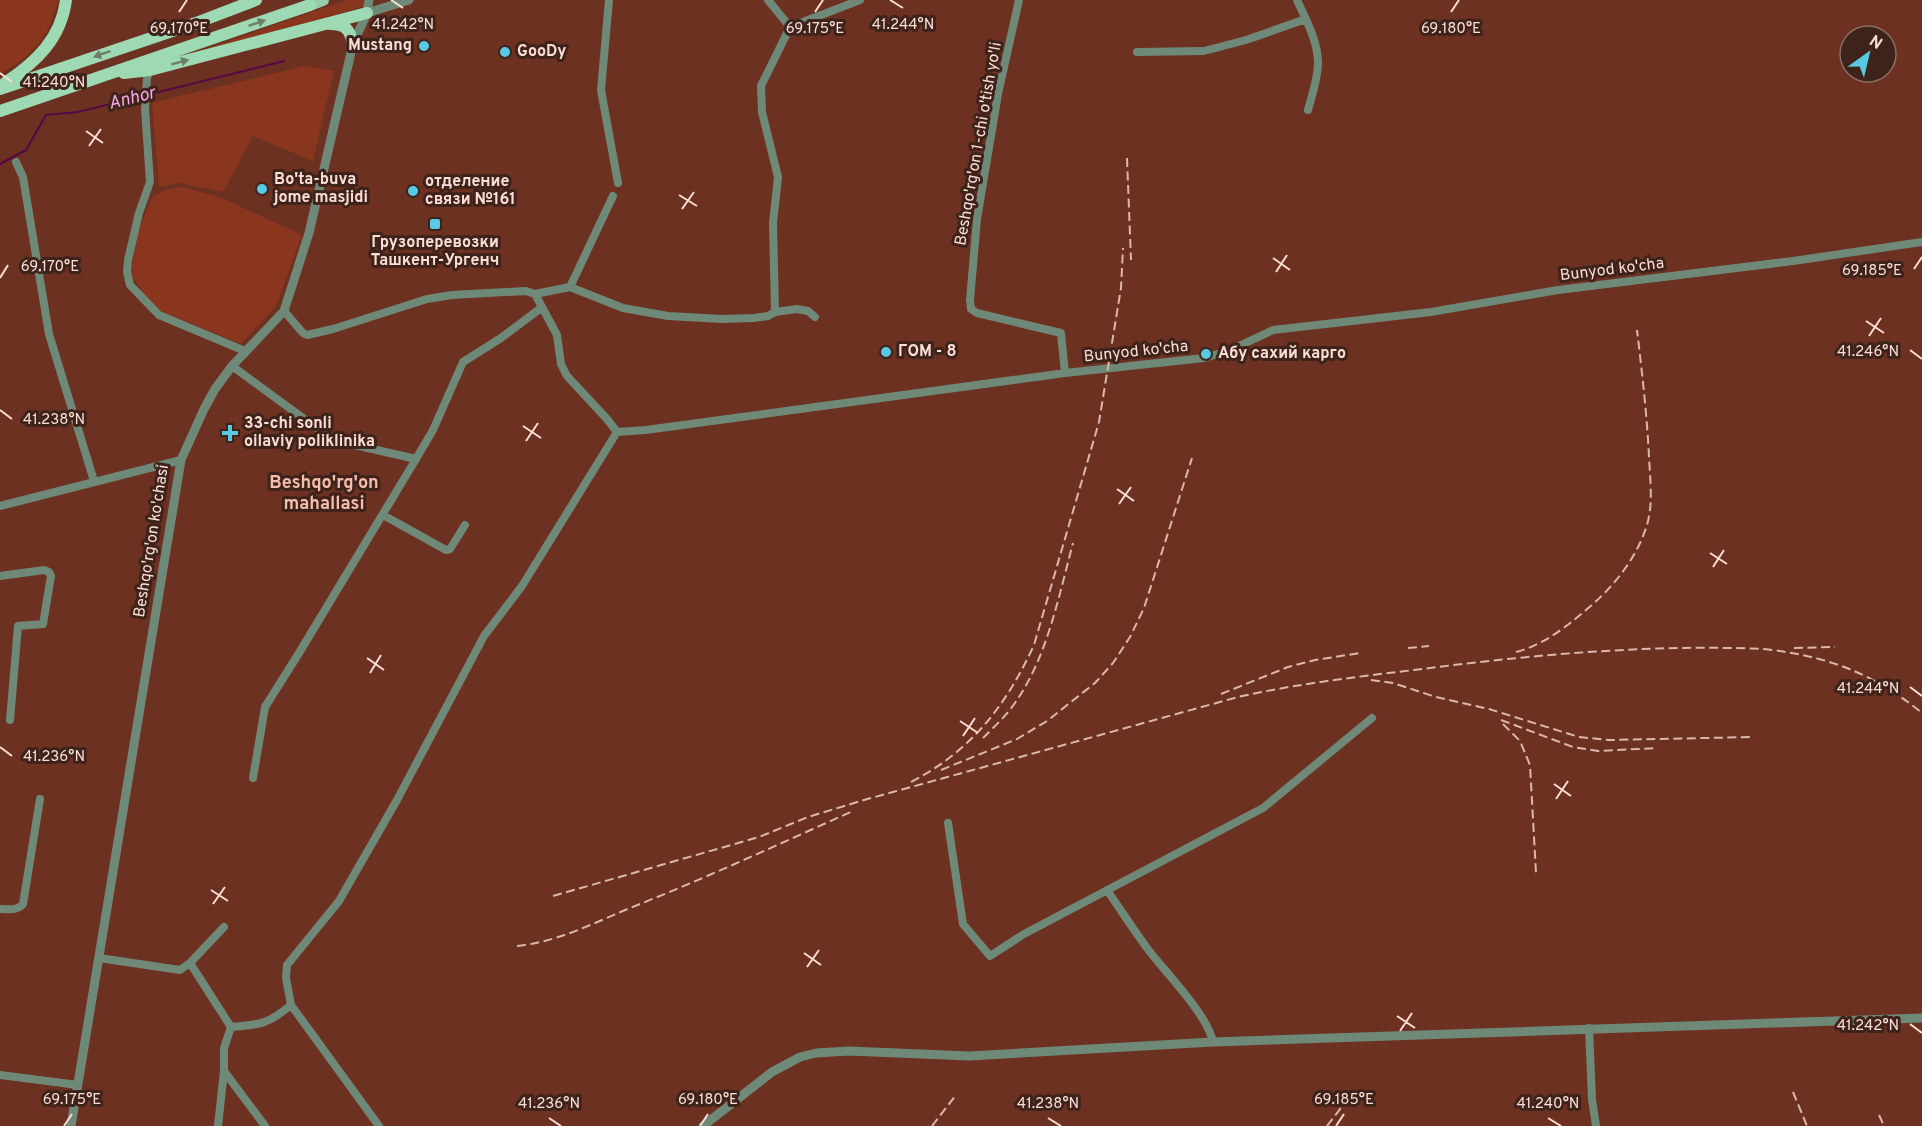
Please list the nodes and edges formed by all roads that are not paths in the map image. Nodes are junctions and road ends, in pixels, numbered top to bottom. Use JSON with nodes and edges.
{"nodes":[{"id":1,"x":66,"y":0,"type":"edge"},
{"id":2,"x":256,"y":0,"type":"edge"},
{"id":3,"x":323,"y":0,"type":"edge"},
{"id":4,"x":369,"y":0,"type":"edge"},
{"id":5,"x":409,"y":0,"type":"edge"},
{"id":6,"x":609,"y":0,"type":"edge"},
{"id":7,"x":768,"y":0,"type":"edge"},
{"id":8,"x":860,"y":0,"type":"edge"},
{"id":9,"x":1019,"y":0,"type":"edge"},
{"id":10,"x":1297,"y":0,"type":"edge"},
{"id":11,"x":310,"y":5,"type":"joint"},
{"id":12,"x":367,"y":13,"type":"junction"},
{"id":13,"x":1306,"y":19,"type":"junction"},
{"id":14,"x":326,"y":24,"type":"junction"},
{"id":15,"x":790,"y":27,"type":"junction"},
{"id":16,"x":353,"y":44,"type":"junction"},
{"id":17,"x":1137,"y":52,"type":"dead end"},
{"id":18,"x":150,"y":70,"type":"junction"},
{"id":19,"x":102,"y":75,"type":"junction"},
{"id":20,"x":0,"y":88,"type":"edge"},
{"id":21,"x":1308,"y":110,"type":"dead end"},
{"id":22,"x":0,"y":111,"type":"edge"},
{"id":23,"x":16,"y":162,"type":"dead end"},
{"id":24,"x":618,"y":183,"type":"dead end"},
{"id":25,"x":612,"y":196,"type":"dead end"},
{"id":26,"x":1922,"y":242,"type":"edge"},
{"id":27,"x":570,"y":287,"type":"junction"},
{"id":28,"x":535,"y":294,"type":"junction"},
{"id":29,"x":541,"y":308,"type":"junction"},
{"id":30,"x":284,"y":311,"type":"junction"},
{"id":31,"x":775,"y":312,"type":"junction"},
{"id":32,"x":816,"y":317,"type":"dead end"},
{"id":33,"x":245,"y":351,"type":"junction"},
{"id":34,"x":232,"y":366,"type":"junction"},
{"id":35,"x":1065,"y":373,"type":"junction"},
{"id":36,"x":617,"y":432,"type":"junction"},
{"id":37,"x":416,"y":459,"type":"junction"},
{"id":38,"x":181,"y":460,"type":"junction"},
{"id":39,"x":94,"y":481,"type":"junction"},
{"id":40,"x":0,"y":506,"type":"edge"},
{"id":41,"x":382,"y":515,"type":"junction"},
{"id":42,"x":465,"y":525,"type":"dead end"},
{"id":43,"x":0,"y":576,"type":"edge"},
{"id":44,"x":1371,"y":718,"type":"dead end"},
{"id":45,"x":10,"y":720,"type":"dead end"},
{"id":46,"x":253,"y":778,"type":"dead end"},
{"id":47,"x":40,"y":800,"type":"dead end"},
{"id":48,"x":948,"y":823,"type":"dead end"},
{"id":49,"x":1107,"y":890,"type":"junction"},
{"id":50,"x":0,"y":909,"type":"edge"},
{"id":51,"x":224,"y":927,"type":"dead end"},
{"id":52,"x":99,"y":958,"type":"junction"},
{"id":53,"x":190,"y":963,"type":"junction"},
{"id":54,"x":291,"y":1005,"type":"junction"},
{"id":55,"x":1922,"y":1018,"type":"edge"},
{"id":56,"x":231,"y":1027,"type":"junction"},
{"id":57,"x":1589,"y":1028,"type":"junction"},
{"id":58,"x":1213,"y":1042,"type":"junction"},
{"id":59,"x":224,"y":1071,"type":"junction"},
{"id":60,"x":0,"y":1075,"type":"edge"},
{"id":61,"x":78,"y":1085,"type":"junction"},
{"id":62,"x":71,"y":1126,"type":"edge"},
{"id":63,"x":218,"y":1126,"type":"edge"},
{"id":64,"x":265,"y":1126,"type":"edge"},
{"id":65,"x":379,"y":1126,"type":"edge"},
{"id":66,"x":703,"y":1126,"type":"edge"},
{"id":67,"x":1596,"y":1126,"type":"edge"}],
"edges":[{"from":1,"to":20,"type":"highway"},
{"from":2,"to":20,"type":"highway","one_way":true},
{"from":3,"to":11,"type":"main road"},
{"from":4,"to":12,"type":"street","name":"Beshqo'rg'on ko'chasi"},
{"from":5,"to":12,"type":"street"},
{"from":6,"to":24,"type":"street"},
{"from":7,"to":15,"type":"street"},
{"from":8,"to":15,"type":"street"},
{"from":9,"to":35,"type":"street","name":"Beshqo'rg'on 1-chi o'tish yo'li"},
{"from":10,"to":13,"type":"street"},
{"from":19,"to":11,"type":"highway","one_way":true},
{"from":12,"to":14,"type":"highway"},
{"from":12,"to":16,"type":"street","name":"Beshqo'rg'on ko'chasi"},
{"from":13,"to":17,"type":"street"},
{"from":13,"to":21,"type":"street"},
{"from":14,"to":16,"type":"highway"},
{"from":18,"to":14,"type":"highway","one_way":true},
{"from":15,"to":31,"type":"street"},
{"from":16,"to":30,"type":"street","name":"Beshqo'rg'on ko'chasi"},
{"from":18,"to":19,"type":"highway"},
{"from":18,"to":33,"type":"street"},
{"from":19,"to":22,"type":"highway"},
{"from":23,"to":39,"type":"street"},
{"from":25,"to":27,"type":"street"},
{"from":26,"to":35,"type":"street","name":"Bunyod ko'cha"},
{"from":27,"to":28,"type":"street"},
{"from":27,"to":31,"type":"street"},
{"from":28,"to":29,"type":"street"},
{"from":28,"to":30,"type":"street"},
{"from":29,"to":36,"type":"street"},
{"from":29,"to":37,"type":"street"},
{"from":30,"to":33,"type":"street","name":"Beshqo'rg'on ko'chasi"},
{"from":31,"to":32,"type":"street"},
{"from":33,"to":34,"type":"street","name":"Beshqo'rg'on ko'chasi"},
{"from":34,"to":37,"type":"street"},
{"from":34,"to":38,"type":"street","name":"Beshqo'rg'on ko'chasi"},
{"from":35,"to":36,"type":"street","name":"Bunyod ko'cha"},
{"from":36,"to":54,"type":"street"},
{"from":37,"to":41,"type":"street"},
{"from":38,"to":39,"type":"street"},
{"from":38,"to":52,"type":"street","name":"Beshqo'rg'on ko'chasi"},
{"from":39,"to":40,"type":"street"},
{"from":41,"to":42,"type":"street"},
{"from":41,"to":46,"type":"street"},
{"from":43,"to":45,"type":"street"},
{"from":44,"to":49,"type":"street"},
{"from":47,"to":50,"type":"street"},
{"from":48,"to":49,"type":"street"},
{"from":49,"to":58,"type":"street"},
{"from":51,"to":53,"type":"street"},
{"from":52,"to":53,"type":"street"},
{"from":52,"to":61,"type":"street","name":"Beshqo'rg'on ko'chasi"},
{"from":53,"to":56,"type":"street"},
{"from":54,"to":56,"type":"street"},
{"from":54,"to":65,"type":"street"},
{"from":55,"to":57,"type":"street"},
{"from":56,"to":59,"type":"street"},
{"from":57,"to":58,"type":"street"},
{"from":57,"to":67,"type":"street"},
{"from":58,"to":66,"type":"street"},
{"from":59,"to":63,"type":"street"},
{"from":59,"to":64,"type":"street"},
{"from":60,"to":61,"type":"street"},
{"from":61,"to":62,"type":"street","name":"Beshqo'rg'on ko'chasi"}]}
